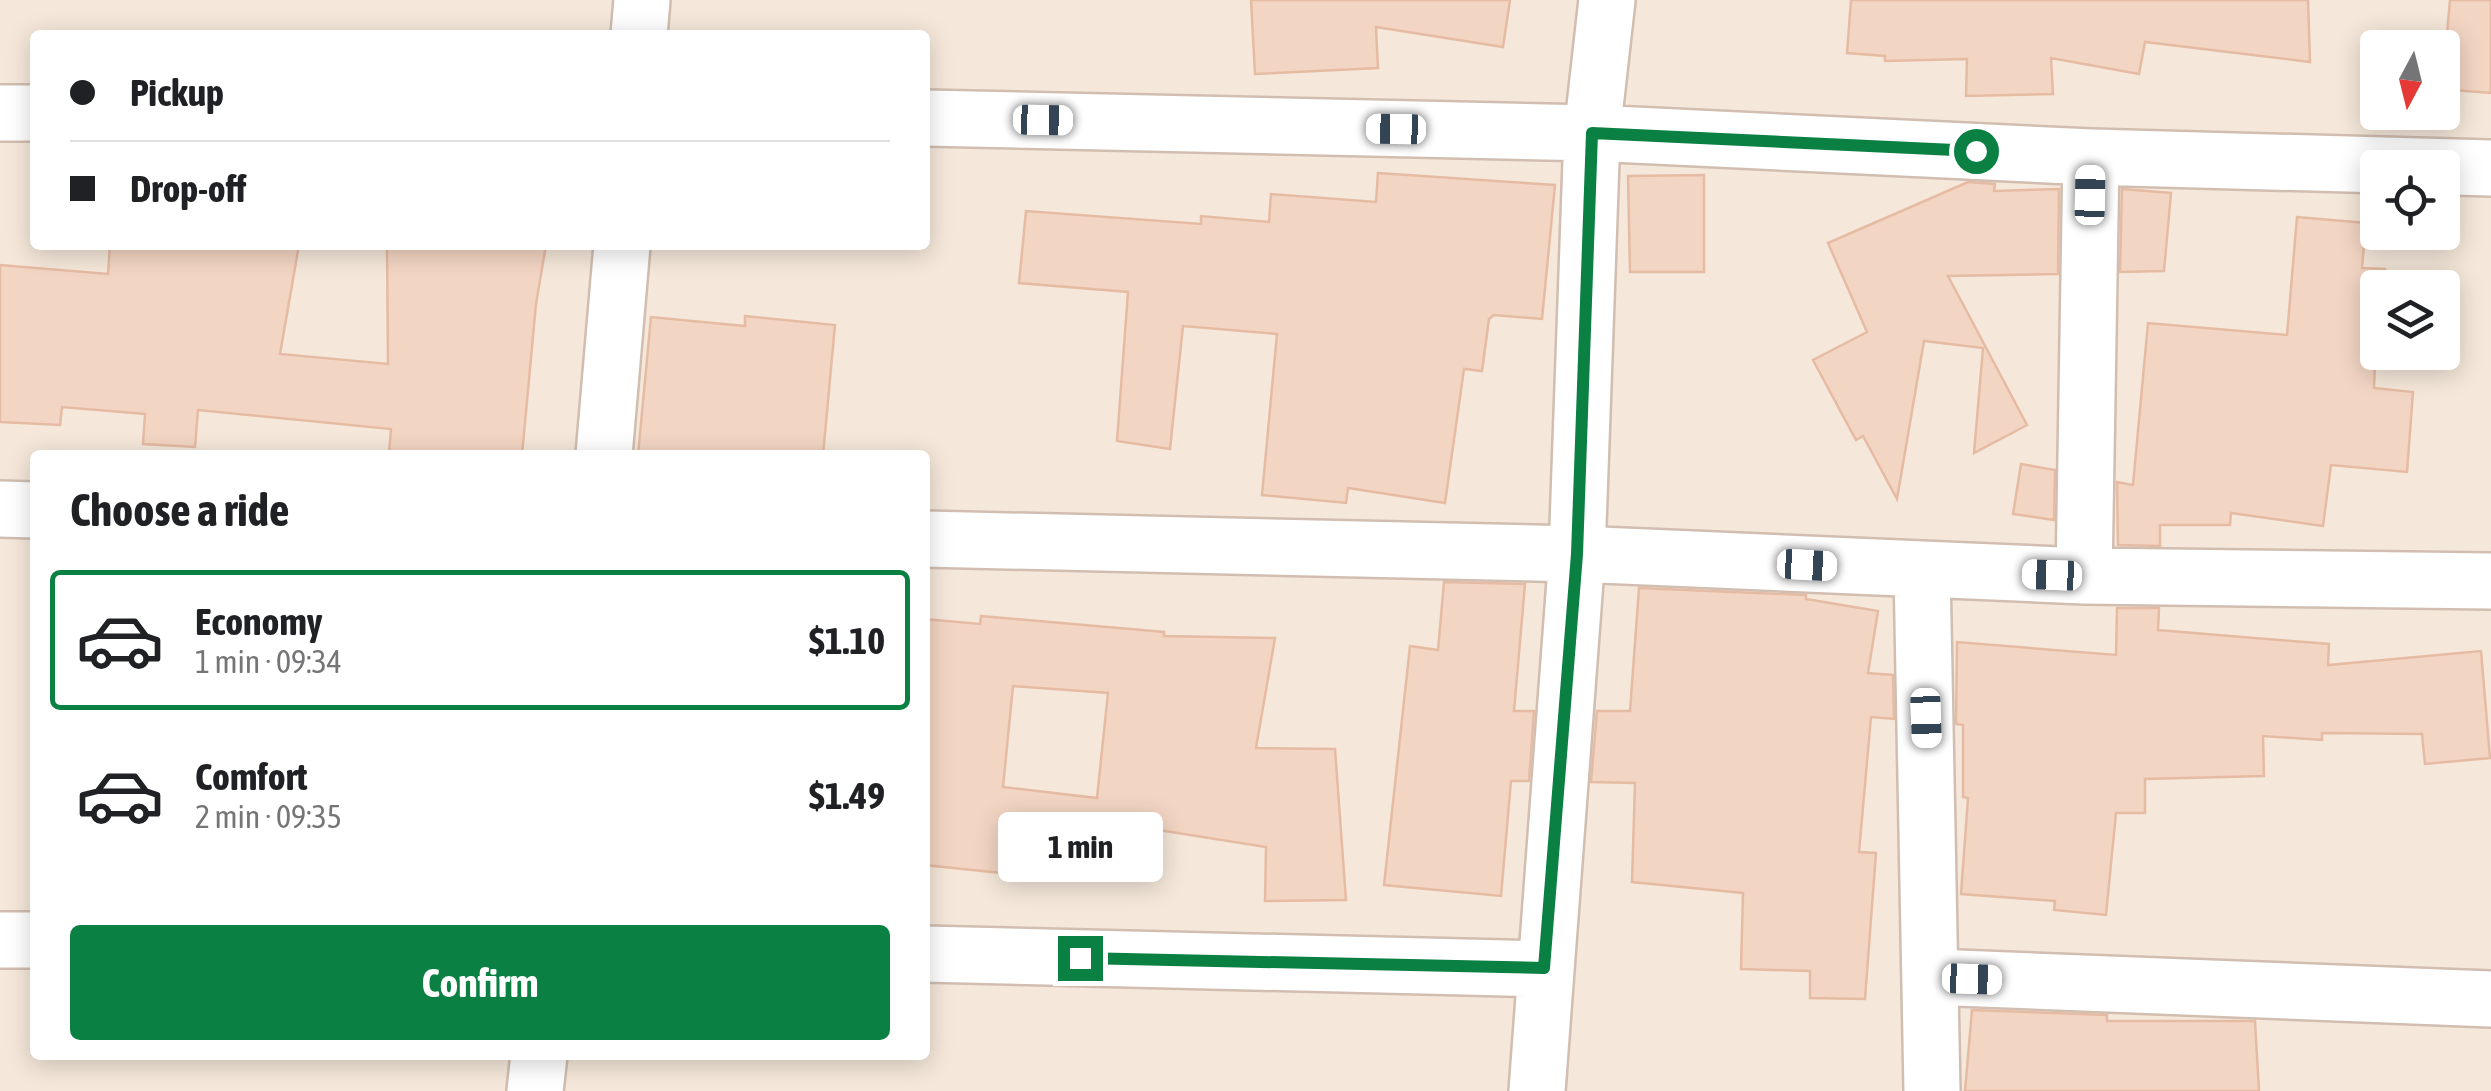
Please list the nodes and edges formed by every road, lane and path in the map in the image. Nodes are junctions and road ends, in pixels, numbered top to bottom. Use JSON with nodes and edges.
{"nodes":[{"id":1,"x":642,"y":0,"type":"edge"},
{"id":2,"x":1607,"y":0,"type":"edge"},
{"id":3,"x":639,"y":30,"type":"edge"},
{"id":4,"x":0,"y":113,"type":"edge"},
{"id":5,"x":30,"y":113,"type":"edge"},
{"id":6,"x":930,"y":118,"type":"edge"},
{"id":7,"x":1592,"y":133,"type":"junction"},
{"id":8,"x":2091,"y":157,"type":"junction"},
{"id":9,"x":2491,"y":168,"type":"edge"},
{"id":10,"x":622,"y":250,"type":"edge"},
{"id":11,"x":604,"y":450,"type":"edge"},
{"id":12,"x":0,"y":508,"type":"edge"},
{"id":13,"x":30,"y":510,"type":"edge"},
{"id":14,"x":930,"y":539,"type":"edge"},
{"id":15,"x":1577,"y":554,"type":"junction"},
{"id":16,"x":1922,"y":570,"type":"junction"},
{"id":17,"x":2084,"y":576,"type":"junction"},
{"id":18,"x":2491,"y":581,"type":"edge"},
{"id":19,"x":0,"y":940,"type":"edge"},
{"id":20,"x":30,"y":940,"type":"edge"},
{"id":21,"x":930,"y":954,"type":"edge"},
{"id":22,"x":1544,"y":968,"type":"junction"},
{"id":23,"x":1932,"y":978,"type":"junction"},
{"id":24,"x":2491,"y":998,"type":"edge"},
{"id":25,"x":539,"y":1060,"type":"edge"},
{"id":26,"x":535,"y":1091,"type":"edge"},
{"id":27,"x":1537,"y":1091,"type":"edge"},
{"id":28,"x":1932,"y":1091,"type":"edge"}],
"edges":[{"from":1,"to":3,"type":"street"},
{"from":2,"to":7,"type":"street"},
{"from":4,"to":5,"type":"street"},
{"from":6,"to":7,"type":"street"},
{"from":7,"to":8,"type":"street"},
{"from":7,"to":15,"type":"street"},
{"from":8,"to":9,"type":"street"},
{"from":8,"to":17,"type":"street"},
{"from":10,"to":11,"type":"street"},
{"from":12,"to":13,"type":"street"},
{"from":14,"to":15,"type":"street"},
{"from":15,"to":16,"type":"street"},
{"from":15,"to":22,"type":"street"},
{"from":16,"to":17,"type":"street"},
{"from":16,"to":23,"type":"street"},
{"from":17,"to":18,"type":"street"},
{"from":19,"to":20,"type":"street"},
{"from":21,"to":22,"type":"street"},
{"from":22,"to":27,"type":"street"},
{"from":23,"to":24,"type":"street"},
{"from":23,"to":28,"type":"street"},
{"from":25,"to":26,"type":"street"}]}
